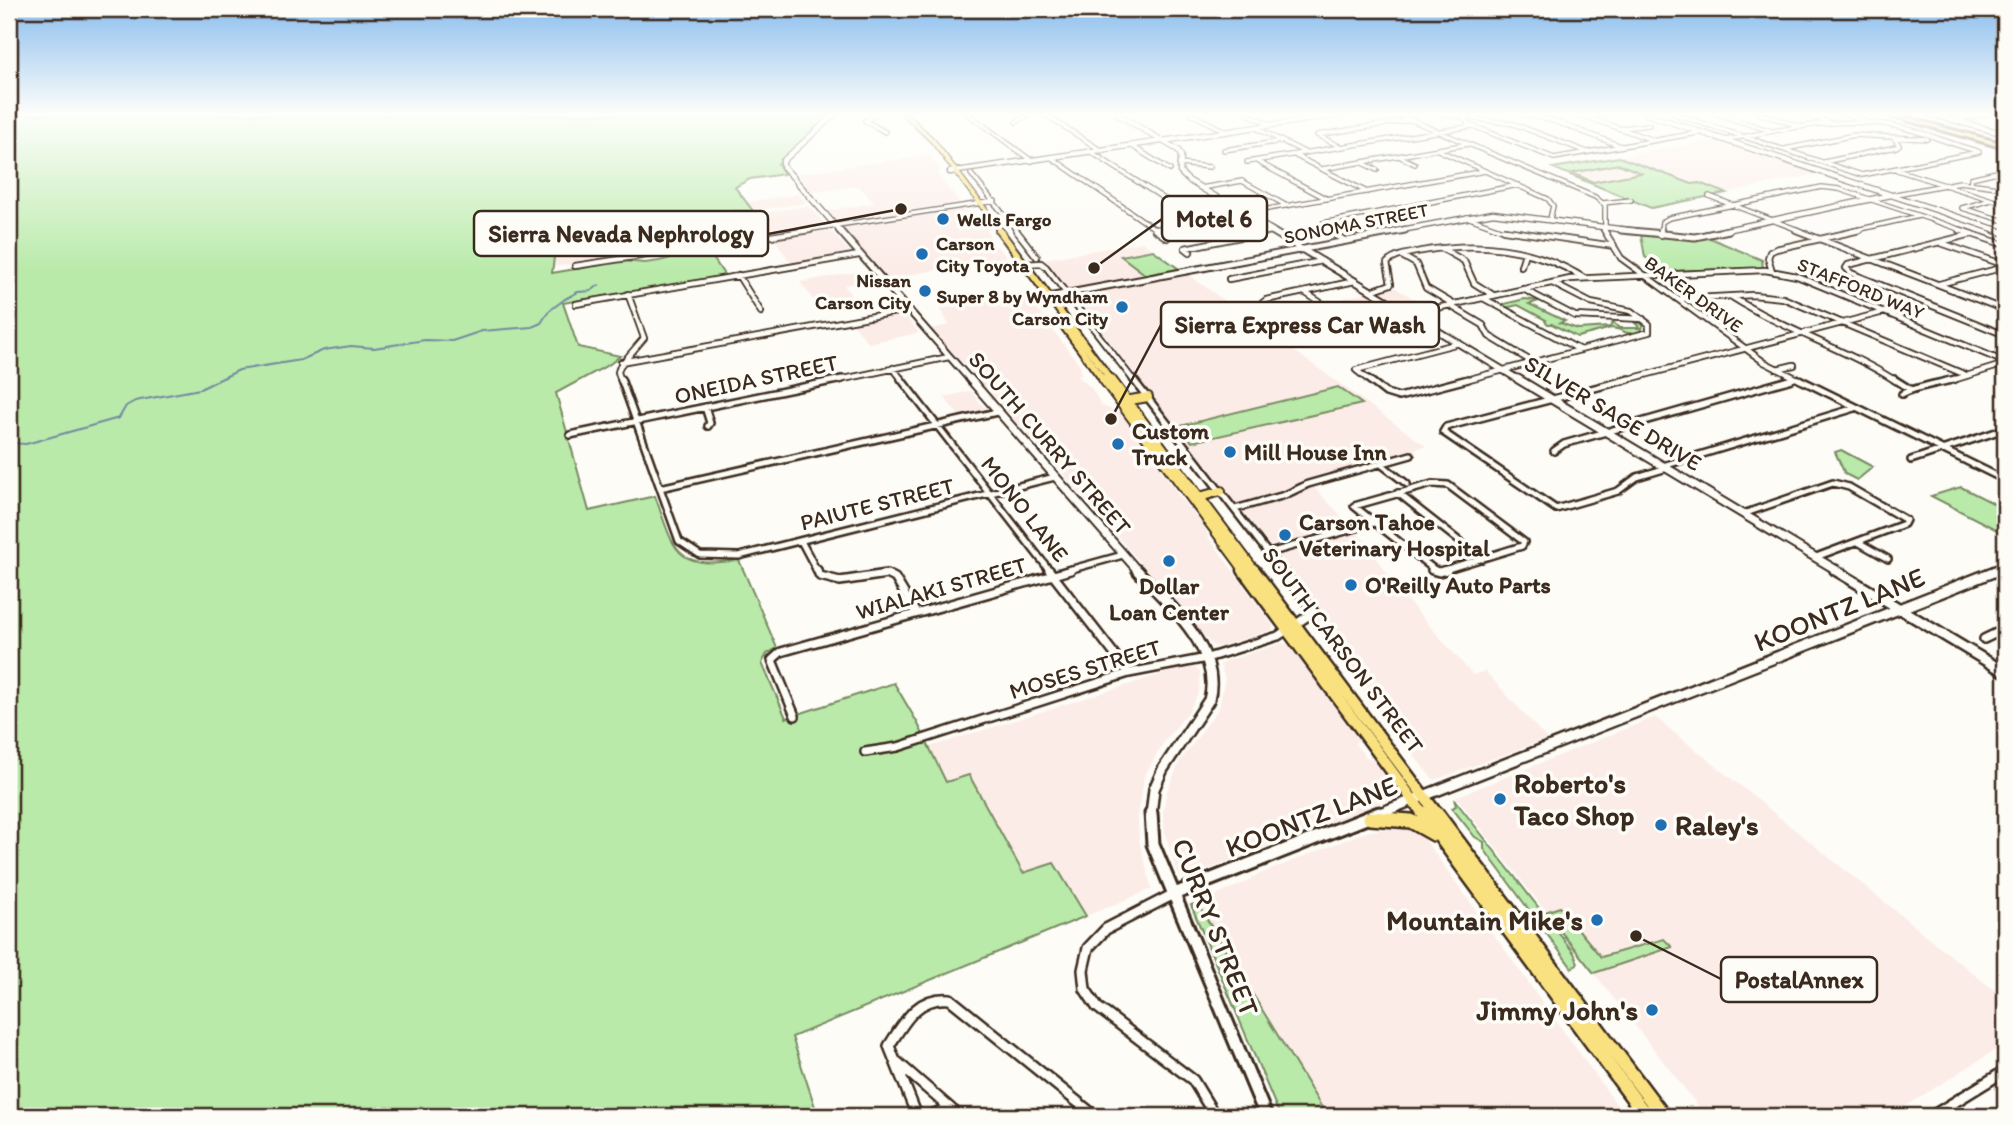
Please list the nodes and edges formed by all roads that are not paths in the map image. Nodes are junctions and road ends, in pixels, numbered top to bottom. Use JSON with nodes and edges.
{"nodes":[{"id":1,"x":785,"y":166,"type":"edge"},
{"id":2,"x":948,"y":166,"type":"edge"},
{"id":3,"x":949,"y":166,"type":"edge"},
{"id":4,"x":989,"y":166,"type":"edge"},
{"id":5,"x":1064,"y":166,"type":"edge"},
{"id":6,"x":1114,"y":166,"type":"edge"},
{"id":7,"x":1164,"y":166,"type":"edge"},
{"id":8,"x":1181,"y":166,"type":"edge"},
{"id":9,"x":1205,"y":166,"type":"edge"},
{"id":10,"x":1266,"y":166,"type":"edge"},
{"id":11,"x":1317,"y":166,"type":"edge"},
{"id":12,"x":1336,"y":166,"type":"edge"},
{"id":13,"x":1370,"y":166,"type":"edge"},
{"id":14,"x":1474,"y":166,"type":"edge"},
{"id":15,"x":1524,"y":166,"type":"edge"},
{"id":16,"x":1804,"y":166,"type":"edge"},
{"id":17,"x":1838,"y":166,"type":"edge"},
{"id":18,"x":1911,"y":166,"type":"edge"},
{"id":19,"x":1210,"y":167,"type":"dead end"},
{"id":20,"x":1322,"y":169,"type":"junction"},
{"id":21,"x":1170,"y":170,"type":"dead end"},
{"id":22,"x":1377,"y":170,"type":"dead end"},
{"id":23,"x":1895,"y":170,"type":"junction"},
{"id":24,"x":2005,"y":170,"type":"edge"},
{"id":25,"x":1485,"y":171,"type":"junction"},
{"id":26,"x":953,"y":172,"type":"junction"},
{"id":27,"x":971,"y":174,"type":"dead end"},
{"id":28,"x":1970,"y":182,"type":"junction"},
{"id":29,"x":1942,"y":184,"type":"junction"},
{"id":30,"x":1518,"y":185,"type":"junction"},
{"id":31,"x":1202,"y":188,"type":"junction"},
{"id":32,"x":2005,"y":188,"type":"edge"},
{"id":33,"x":1367,"y":192,"type":"junction"},
{"id":34,"x":1891,"y":195,"type":"junction"},
{"id":35,"x":1709,"y":196,"type":"dead end"},
{"id":36,"x":1327,"y":199,"type":"junction"},
{"id":37,"x":1632,"y":200,"type":"dead end"},
{"id":38,"x":1871,"y":200,"type":"junction"},
{"id":39,"x":1991,"y":200,"type":"junction"},
{"id":40,"x":995,"y":201,"type":"junction"},
{"id":41,"x":1603,"y":203,"type":"junction"},
{"id":42,"x":976,"y":204,"type":"junction"},
{"id":43,"x":1730,"y":204,"type":"junction"},
{"id":44,"x":2005,"y":204,"type":"edge"},
{"id":45,"x":1287,"y":206,"type":"junction"},
{"id":46,"x":1244,"y":214,"type":"junction"},
{"id":47,"x":1919,"y":216,"type":"junction"},
{"id":48,"x":1467,"y":217,"type":"junction"},
{"id":49,"x":1550,"y":219,"type":"junction"},
{"id":50,"x":1200,"y":221,"type":"junction"},
{"id":51,"x":1774,"y":221,"type":"junction"},
{"id":52,"x":2005,"y":221,"type":"edge"},
{"id":53,"x":832,"y":225,"type":"junction"},
{"id":54,"x":1604,"y":227,"type":"junction"},
{"id":55,"x":1154,"y":229,"type":"junction"},
{"id":56,"x":1271,"y":231,"type":"junction"},
{"id":57,"x":2005,"y":233,"type":"edge"},
{"id":58,"x":1972,"y":234,"type":"junction"},
{"id":59,"x":1660,"y":235,"type":"junction"},
{"id":60,"x":1240,"y":236,"type":"junction"},
{"id":61,"x":1167,"y":238,"type":"dead end"},
{"id":62,"x":1821,"y":239,"type":"junction"},
{"id":63,"x":1346,"y":240,"type":"junction"},
{"id":64,"x":1248,"y":242,"type":"dead end"},
{"id":65,"x":1940,"y":242,"type":"junction"},
{"id":66,"x":1614,"y":246,"type":"junction"},
{"id":67,"x":2005,"y":246,"type":"edge"},
{"id":68,"x":1441,"y":248,"type":"junction"},
{"id":69,"x":1302,"y":249,"type":"junction"},
{"id":70,"x":1190,"y":253,"type":"dead end"},
{"id":71,"x":1525,"y":253,"type":"junction"},
{"id":72,"x":859,"y":255,"type":"junction"},
{"id":73,"x":1402,"y":256,"type":"junction"},
{"id":74,"x":1037,"y":257,"type":"dead end"},
{"id":75,"x":1872,"y":259,"type":"junction"},
{"id":76,"x":1322,"y":261,"type":"junction"},
{"id":77,"x":1022,"y":264,"type":"junction"},
{"id":78,"x":1521,"y":265,"type":"dead end"},
{"id":79,"x":575,"y":266,"type":"dead end"},
{"id":80,"x":2005,"y":266,"type":"edge"},
{"id":81,"x":1772,"y":271,"type":"junction"},
{"id":82,"x":738,"y":275,"type":"junction"},
{"id":83,"x":1644,"y":275,"type":"junction"},
{"id":84,"x":1584,"y":278,"type":"junction"},
{"id":85,"x":1229,"y":279,"type":"dead end"},
{"id":86,"x":1355,"y":281,"type":"junction"},
{"id":87,"x":1550,"y":283,"type":"junction"},
{"id":88,"x":1939,"y":284,"type":"junction"},
{"id":89,"x":1523,"y":289,"type":"junction"},
{"id":90,"x":1371,"y":291,"type":"junction"},
{"id":91,"x":1304,"y":292,"type":"junction"},
{"id":92,"x":628,"y":294,"type":"junction"},
{"id":93,"x":1067,"y":294,"type":"junction"},
{"id":94,"x":1493,"y":295,"type":"junction"},
{"id":95,"x":1730,"y":296,"type":"junction"},
{"id":96,"x":1046,"y":298,"type":"junction"},
{"id":97,"x":1483,"y":298,"type":"junction"},
{"id":98,"x":1677,"y":299,"type":"junction"},
{"id":99,"x":576,"y":304,"type":"dead end"},
{"id":100,"x":1451,"y":305,"type":"junction"},
{"id":101,"x":907,"y":310,"type":"junction"},
{"id":102,"x":2005,"y":310,"type":"edge"},
{"id":103,"x":761,"y":312,"type":"dead end"},
{"id":104,"x":1884,"y":312,"type":"junction"},
{"id":105,"x":1409,"y":314,"type":"junction"},
{"id":106,"x":1643,"y":319,"type":"junction"},
{"id":107,"x":1844,"y":323,"type":"junction"},
{"id":108,"x":1803,"y":333,"type":"junction"},
{"id":109,"x":2005,"y":335,"type":"edge"},
{"id":110,"x":1459,"y":344,"type":"junction"},
{"id":111,"x":1745,"y":349,"type":"junction"},
{"id":112,"x":1580,"y":351,"type":"junction"},
{"id":113,"x":949,"y":357,"type":"junction"},
{"id":114,"x":621,"y":362,"type":"junction"},
{"id":115,"x":1534,"y":363,"type":"junction"},
{"id":116,"x":2005,"y":363,"type":"edge"},
{"id":117,"x":1794,"y":365,"type":"dead end"},
{"id":118,"x":893,"y":368,"type":"junction"},
{"id":119,"x":1777,"y":369,"type":"junction"},
{"id":120,"x":1504,"y":370,"type":"junction"},
{"id":121,"x":1966,"y":375,"type":"junction"},
{"id":122,"x":1795,"y":378,"type":"junction"},
{"id":123,"x":1910,"y":389,"type":"junction"},
{"id":124,"x":1902,"y":394,"type":"dead end"},
{"id":125,"x":1148,"y":397,"type":"junction"},
{"id":126,"x":1553,"y":400,"type":"junction"},
{"id":127,"x":1124,"y":401,"type":"junction"},
{"id":128,"x":705,"y":407,"type":"junction"},
{"id":129,"x":1856,"y":408,"type":"junction"},
{"id":130,"x":997,"y":412,"type":"junction"},
{"id":131,"x":636,"y":421,"type":"junction"},
{"id":132,"x":708,"y":426,"type":"dead end"},
{"id":133,"x":937,"y":426,"type":"junction"},
{"id":134,"x":2005,"y":429,"type":"edge"},
{"id":135,"x":1606,"y":432,"type":"junction"},
{"id":136,"x":570,"y":435,"type":"dead end"},
{"id":137,"x":1942,"y":450,"type":"junction"},
{"id":138,"x":1554,"y":451,"type":"dead end"},
{"id":139,"x":1411,"y":455,"type":"dead end"},
{"id":140,"x":1910,"y":460,"type":"dead end"},
{"id":141,"x":1381,"y":464,"type":"junction"},
{"id":142,"x":1665,"y":467,"type":"junction"},
{"id":143,"x":1055,"y":477,"type":"junction"},
{"id":144,"x":2005,"y":480,"type":"edge"},
{"id":145,"x":1407,"y":484,"type":"dead end"},
{"id":146,"x":660,"y":488,"type":"junction"},
{"id":147,"x":1221,"y":491,"type":"junction"},
{"id":148,"x":991,"y":493,"type":"junction"},
{"id":149,"x":1398,"y":493,"type":"junction"},
{"id":150,"x":1196,"y":498,"type":"junction"},
{"id":151,"x":1235,"y":509,"type":"junction"},
{"id":152,"x":1743,"y":514,"type":"junction"},
{"id":153,"x":1374,"y":523,"type":"junction"},
{"id":154,"x":801,"y":541,"type":"junction"},
{"id":155,"x":1858,"y":542,"type":"junction"},
{"id":156,"x":1269,"y":553,"type":"junction"},
{"id":157,"x":1123,"y":555,"type":"junction"},
{"id":158,"x":1816,"y":557,"type":"junction"},
{"id":159,"x":1482,"y":559,"type":"junction"},
{"id":160,"x":1888,"y":559,"type":"dead end"},
{"id":161,"x":2005,"y":567,"type":"edge"},
{"id":162,"x":1054,"y":575,"type":"junction"},
{"id":163,"x":1902,"y":609,"type":"junction"},
{"id":164,"x":916,"y":613,"type":"junction"},
{"id":165,"x":1291,"y":627,"type":"junction"},
{"id":166,"x":2005,"y":629,"type":"edge"},
{"id":167,"x":1984,"y":639,"type":"dead end"},
{"id":168,"x":1207,"y":658,"type":"junction"},
{"id":169,"x":2005,"y":672,"type":"edge"},
{"id":170,"x":1129,"y":673,"type":"junction"},
{"id":171,"x":1213,"y":683,"type":"joint"},
{"id":172,"x":795,"y":716,"type":"dead end"},
{"id":173,"x":865,"y":752,"type":"dead end"},
{"id":174,"x":1419,"y":799,"type":"junction"},
{"id":175,"x":1370,"y":818,"type":"junction"},
{"id":176,"x":1444,"y":841,"type":"junction"},
{"id":177,"x":1174,"y":894,"type":"junction"},
{"id":178,"x":894,"y":1060,"type":"junction"},
{"id":179,"x":2005,"y":1071,"type":"edge"},
{"id":180,"x":949,"y":1108,"type":"junction"},
{"id":181,"x":917,"y":1116,"type":"edge"},
{"id":182,"x":929,"y":1116,"type":"edge"},
{"id":183,"x":958,"y":1116,"type":"edge"},
{"id":184,"x":1095,"y":1116,"type":"edge"},
{"id":185,"x":1215,"y":1116,"type":"edge"},
{"id":186,"x":1266,"y":1116,"type":"edge"},
{"id":187,"x":1646,"y":1116,"type":"edge"},
{"id":188,"x":1664,"y":1116,"type":"edge"},
{"id":189,"x":1932,"y":1116,"type":"edge"}],
"edges":[{"from":1,"to":53,"type":"street","name":"SOUTH CURRY STREET"},
{"from":2,"to":26,"type":"main road","name":"SOUTH CARSON STREET"},
{"from":3,"to":26,"type":"main road","name":"SOUTH CARSON STREET"},
{"from":4,"to":26,"type":"street"},
{"from":5,"to":55,"type":"street"},
{"from":6,"to":50,"type":"street"},
{"from":7,"to":21,"type":"street"},
{"from":8,"to":31,"type":"street","name":"SILVER SAGE DRIVE"},
{"from":9,"to":19,"type":"street"},
{"from":10,"to":36,"type":"street"},
{"from":11,"to":20,"type":"street"},
{"from":12,"to":20,"type":"street"},
{"from":13,"to":22,"type":"street"},
{"from":14,"to":25,"type":"street"},
{"from":15,"to":41,"type":"street"},
{"from":16,"to":34,"type":"street"},
{"from":17,"to":23,"type":"street"},
{"from":18,"to":23,"type":"street"},
{"from":20,"to":33,"type":"street"},
{"from":23,"to":29,"type":"street"},
{"from":24,"to":28,"type":"street"},
{"from":25,"to":30,"type":"street"},
{"from":25,"to":33,"type":"street"},
{"from":26,"to":42,"type":"main road","name":"SOUTH CARSON STREET"},
{"from":27,"to":40,"type":"street"},
{"from":28,"to":29,"type":"street","name":"SONOMA STREET"},
{"from":28,"to":32,"type":"street","name":"SONOMA STREET"},
{"from":29,"to":34,"type":"street","name":"SONOMA STREET"},
{"from":29,"to":39,"type":"street"},
{"from":30,"to":49,"type":"street"},
{"from":30,"to":63,"type":"street"},
{"from":31,"to":45,"type":"street"},
{"from":31,"to":46,"type":"street","name":"SILVER SAGE DRIVE"},
{"from":33,"to":36,"type":"street"},
{"from":34,"to":38,"type":"street","name":"SONOMA STREET"},
{"from":34,"to":57,"type":"street"},
{"from":35,"to":43,"type":"street"},
{"from":36,"to":45,"type":"street"},
{"from":37,"to":41,"type":"street"},
{"from":38,"to":43,"type":"street"},
{"from":38,"to":47,"type":"street"},
{"from":38,"to":51,"type":"street","name":"SONOMA STREET"},
{"from":39,"to":44,"type":"street"},
{"from":39,"to":52,"type":"street"},
{"from":40,"to":42,"type":"street"},
{"from":40,"to":74,"type":"street"},
{"from":41,"to":54,"type":"street","name":"BAKER DRIVE"},
{"from":42,"to":53,"type":"street"},
{"from":42,"to":77,"type":"main road","name":"SOUTH CARSON STREET"},
{"from":43,"to":51,"type":"street"},
{"from":43,"to":59,"type":"street"},
{"from":45,"to":46,"type":"street"},
{"from":46,"to":50,"type":"street"},
{"from":46,"to":56,"type":"street","name":"SILVER SAGE DRIVE"},
{"from":47,"to":58,"type":"street"},
{"from":47,"to":62,"type":"street"},
{"from":48,"to":49,"type":"street","name":"SONOMA STREET"},
{"from":48,"to":63,"type":"street","name":"SONOMA STREET"},
{"from":48,"to":66,"type":"street"},
{"from":49,"to":54,"type":"street","name":"SONOMA STREET"},
{"from":50,"to":55,"type":"street"},
{"from":51,"to":59,"type":"street","name":"SONOMA STREET"},
{"from":51,"to":62,"type":"street"},
{"from":53,"to":72,"type":"street","name":"SOUTH CURRY STREET"},
{"from":53,"to":79,"type":"street"},
{"from":54,"to":59,"type":"street","name":"SONOMA STREET"},
{"from":54,"to":66,"type":"street","name":"BAKER DRIVE"},
{"from":55,"to":61,"type":"street"},
{"from":56,"to":60,"type":"street"},
{"from":56,"to":69,"type":"street","name":"SILVER SAGE DRIVE"},
{"from":58,"to":65,"type":"street"},
{"from":58,"to":67,"type":"street"},
{"from":60,"to":64,"type":"street"},
{"from":60,"to":70,"type":"street"},
{"from":62,"to":75,"type":"street"},
{"from":62,"to":81,"type":"street"},
{"from":63,"to":69,"type":"street","name":"SONOMA STREET"},
{"from":65,"to":75,"type":"street"},
{"from":65,"to":80,"type":"street"},
{"from":66,"to":83,"type":"street","name":"BAKER DRIVE"},
{"from":68,"to":71,"type":"street"},
{"from":68,"to":73,"type":"street"},
{"from":68,"to":94,"type":"street"},
{"from":69,"to":76,"type":"street","name":"SILVER SAGE DRIVE"},
{"from":69,"to":93,"type":"street","name":"SONOMA STREET"},
{"from":71,"to":78,"type":"street"},
{"from":71,"to":84,"type":"street"},
{"from":72,"to":82,"type":"street"},
{"from":72,"to":101,"type":"street","name":"SOUTH CURRY STREET"},
{"from":73,"to":90,"type":"street"},
{"from":73,"to":100,"type":"street"},
{"from":75,"to":88,"type":"street"},
{"from":75,"to":109,"type":"street"},
{"from":76,"to":85,"type":"street"},
{"from":76,"to":86,"type":"street","name":"SILVER SAGE DRIVE"},
{"from":77,"to":93,"type":"street"},
{"from":77,"to":96,"type":"main road","name":"SOUTH CARSON STREET"},
{"from":80,"to":88,"type":"street"},
{"from":81,"to":83,"type":"street","name":"STAFFORD WAY"},
{"from":81,"to":104,"type":"street","name":"STAFFORD WAY"},
{"from":82,"to":92,"type":"street"},
{"from":82,"to":103,"type":"street"},
{"from":83,"to":84,"type":"street","name":"STAFFORD WAY"},
{"from":83,"to":98,"type":"street","name":"BAKER DRIVE"},
{"from":84,"to":87,"type":"street","name":"STAFFORD WAY"},
{"from":86,"to":90,"type":"street","name":"SILVER SAGE DRIVE"},
{"from":86,"to":91,"type":"street"},
{"from":87,"to":89,"type":"street","name":"STAFFORD WAY"},
{"from":87,"to":106,"type":"street"},
{"from":88,"to":102,"type":"street"},
{"from":89,"to":94,"type":"street","name":"STAFFORD WAY"},
{"from":89,"to":106,"type":"street"},
{"from":90,"to":105,"type":"street","name":"SILVER SAGE DRIVE"},
{"from":91,"to":91,"type":"street"},
{"from":92,"to":99,"type":"street"},
{"from":92,"to":114,"type":"street"},
{"from":93,"to":96,"type":"street","name":"SONOMA STREET"},
{"from":93,"to":125,"type":"street"},
{"from":94,"to":97,"type":"street","name":"STAFFORD WAY"},
{"from":95,"to":98,"type":"street"},
{"from":95,"to":107,"type":"street"},
{"from":95,"to":108,"type":"street"},
{"from":96,"to":127,"type":"main road","name":"SOUTH CARSON STREET"},
{"from":97,"to":100,"type":"street","name":"STAFFORD WAY"},
{"from":97,"to":112,"type":"street"},
{"from":98,"to":111,"type":"street","name":"BAKER DRIVE"},
{"from":100,"to":105,"type":"street","name":"STAFFORD WAY"},
{"from":100,"to":115,"type":"street"},
{"from":101,"to":113,"type":"street","name":"SOUTH CURRY STREET"},
{"from":101,"to":114,"type":"street"},
{"from":104,"to":107,"type":"street"},
{"from":104,"to":116,"type":"street","name":"STAFFORD WAY"},
{"from":105,"to":110,"type":"street","name":"SILVER SAGE DRIVE"},
{"from":106,"to":112,"type":"street"},
{"from":107,"to":108,"type":"street"},
{"from":107,"to":121,"type":"street"},
{"from":108,"to":111,"type":"street"},
{"from":108,"to":123,"type":"street"},
{"from":110,"to":120,"type":"street","name":"SILVER SAGE DRIVE"},
{"from":110,"to":120,"type":"street"},
{"from":111,"to":119,"type":"street","name":"BAKER DRIVE"},
{"from":111,"to":126,"type":"street"},
{"from":112,"to":115,"type":"street"},
{"from":113,"to":118,"type":"street","name":"ONEIDA STREET"},
{"from":113,"to":130,"type":"street","name":"SOUTH CURRY STREET"},
{"from":114,"to":131,"type":"street"},
{"from":115,"to":120,"type":"street"},
{"from":116,"to":121,"type":"street"},
{"from":117,"to":119,"type":"street"},
{"from":118,"to":128,"type":"street","name":"ONEIDA STREET"},
{"from":118,"to":133,"type":"street","name":"MONO LANE"},
{"from":119,"to":122,"type":"street","name":"BAKER DRIVE"},
{"from":120,"to":126,"type":"street","name":"SILVER SAGE DRIVE"},
{"from":121,"to":123,"type":"street"},
{"from":122,"to":129,"type":"street","name":"BAKER DRIVE"},
{"from":122,"to":135,"type":"street"},
{"from":123,"to":124,"type":"street"},
{"from":125,"to":127,"type":"main road"},
{"from":125,"to":147,"type":"street"},
{"from":126,"to":135,"type":"street","name":"SILVER SAGE DRIVE"},
{"from":126,"to":142,"type":"street"},
{"from":127,"to":150,"type":"main road","name":"SOUTH CARSON STREET"},
{"from":128,"to":131,"type":"street","name":"ONEIDA STREET"},
{"from":128,"to":132,"type":"street"},
{"from":129,"to":137,"type":"street","name":"BAKER DRIVE"},
{"from":129,"to":142,"type":"street"},
{"from":130,"to":133,"type":"street"},
{"from":130,"to":143,"type":"street","name":"SOUTH CURRY STREET"},
{"from":131,"to":136,"type":"street","name":"ONEIDA STREET"},
{"from":131,"to":146,"type":"street"},
{"from":133,"to":146,"type":"street"},
{"from":133,"to":148,"type":"street","name":"MONO LANE"},
{"from":134,"to":137,"type":"street"},
{"from":135,"to":138,"type":"street"},
{"from":135,"to":142,"type":"street","name":"SILVER SAGE DRIVE"},
{"from":137,"to":140,"type":"street"},
{"from":137,"to":144,"type":"street","name":"BAKER DRIVE"},
{"from":139,"to":141,"type":"street"},
{"from":141,"to":145,"type":"street"},
{"from":141,"to":151,"type":"street"},
{"from":142,"to":152,"type":"street","name":"SILVER SAGE DRIVE"},
{"from":143,"to":148,"type":"street","name":"PAIUTE STREET"},
{"from":143,"to":157,"type":"street","name":"SOUTH CURRY STREET"},
{"from":146,"to":154,"type":"street","name":"PAIUTE STREET"},
{"from":147,"to":150,"type":"main road"},
{"from":147,"to":151,"type":"street"},
{"from":148,"to":154,"type":"street","name":"PAIUTE STREET"},
{"from":148,"to":162,"type":"street","name":"MONO LANE"},
{"from":149,"to":153,"type":"street"},
{"from":149,"to":159,"type":"street"},
{"from":149,"to":159,"type":"street"},
{"from":150,"to":165,"type":"main road","name":"SOUTH CARSON STREET"},
{"from":151,"to":156,"type":"street"},
{"from":152,"to":155,"type":"street"},
{"from":152,"to":158,"type":"street","name":"SILVER SAGE DRIVE"},
{"from":153,"to":156,"type":"street"},
{"from":153,"to":159,"type":"street"},
{"from":154,"to":164,"type":"street"},
{"from":155,"to":158,"type":"street"},
{"from":155,"to":160,"type":"street"},
{"from":156,"to":165,"type":"street","name":"MOSES STREET"},
{"from":157,"to":162,"type":"street","name":"WIALAKI STREET"},
{"from":157,"to":168,"type":"street","name":"SOUTH CURRY STREET"},
{"from":158,"to":163,"type":"street","name":"SILVER SAGE DRIVE"},
{"from":161,"to":163,"type":"street","name":"KOONTZ LANE"},
{"from":162,"to":164,"type":"street","name":"WIALAKI STREET"},
{"from":162,"to":170,"type":"street","name":"MONO LANE"},
{"from":163,"to":169,"type":"street","name":"SILVER SAGE DRIVE"},
{"from":163,"to":174,"type":"street","name":"KOONTZ LANE"},
{"from":164,"to":172,"type":"street","name":"WIALAKI STREET"},
{"from":165,"to":168,"type":"street","name":"MOSES STREET"},
{"from":165,"to":174,"type":"main road","name":"SOUTH CARSON STREET"},
{"from":166,"to":167,"type":"street"},
{"from":168,"to":170,"type":"street","name":"MOSES STREET"},
{"from":168,"to":171,"type":"street","name":"SOUTH CURRY STREET"},
{"from":170,"to":173,"type":"street","name":"MOSES STREET"},
{"from":171,"to":177,"type":"street","name":"CURRY STREET"},
{"from":174,"to":175,"type":"street","name":"KOONTZ LANE"},
{"from":174,"to":176,"type":"main road","name":"SOUTH CARSON STREET"},
{"from":174,"to":188,"type":"main road","name":"SOUTH CARSON STREET"},
{"from":175,"to":176,"type":"main road"},
{"from":175,"to":177,"type":"street","name":"KOONTZ LANE"},
{"from":176,"to":187,"type":"main road","name":"SOUTH CARSON STREET"},
{"from":177,"to":185,"type":"street","name":"KOONTZ LANE"},
{"from":177,"to":186,"type":"street","name":"CURRY STREET"},
{"from":178,"to":180,"type":"street"},
{"from":178,"to":181,"type":"street"},
{"from":178,"to":184,"type":"street"},
{"from":179,"to":189,"type":"street"},
{"from":180,"to":182,"type":"street"},
{"from":180,"to":183,"type":"street"}]}
